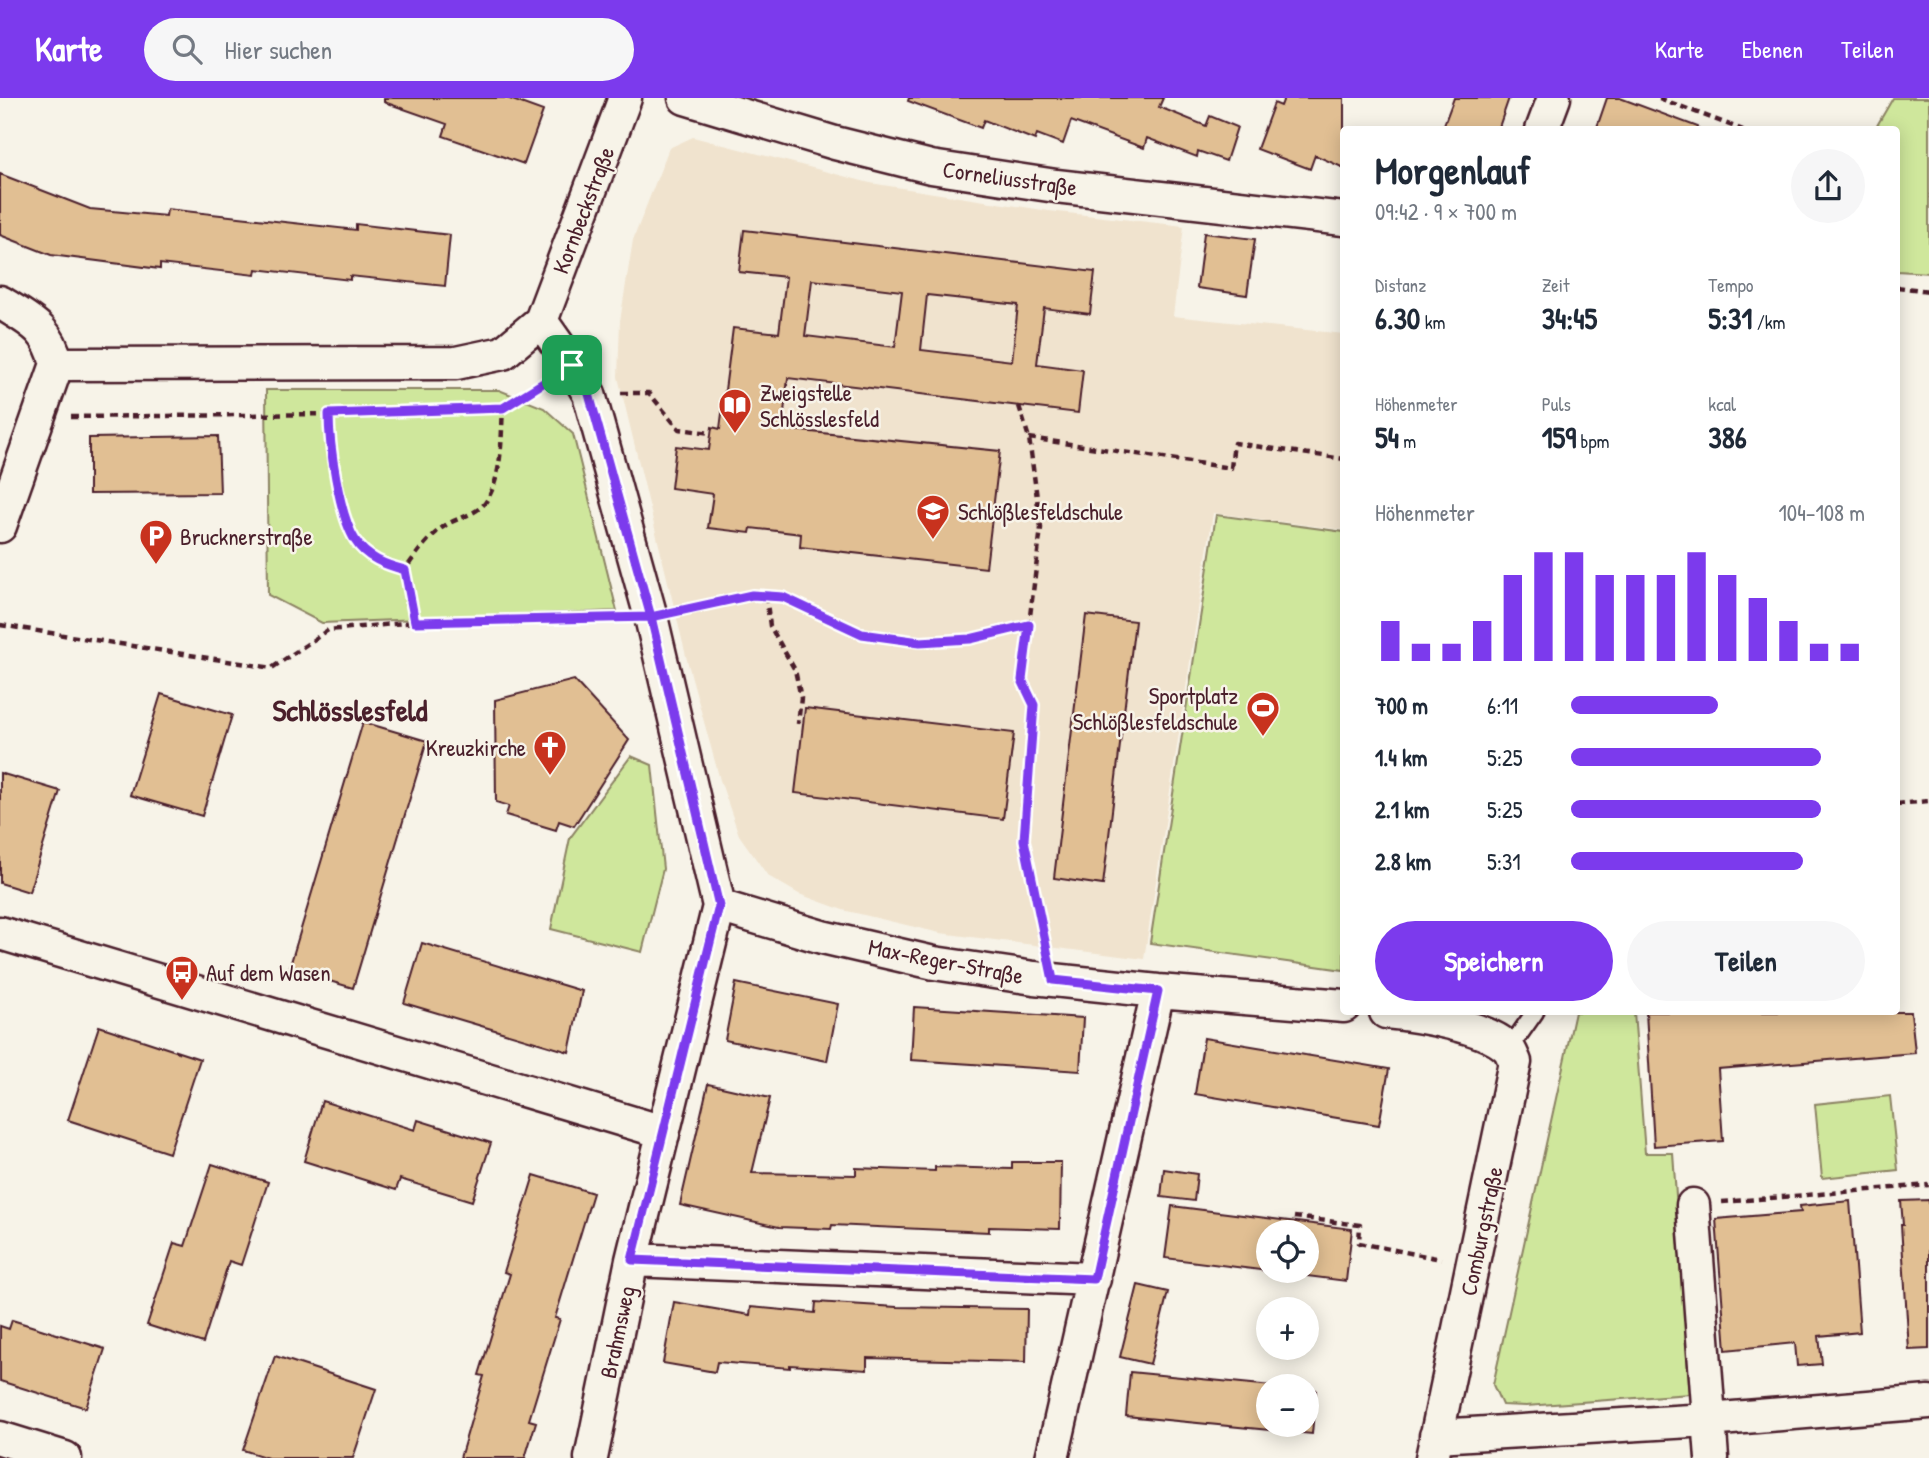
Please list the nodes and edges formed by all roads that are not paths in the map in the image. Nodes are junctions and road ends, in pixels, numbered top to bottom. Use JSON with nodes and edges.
{"nodes":[{"id":1,"x":625,"y":98,"type":"edge"},
{"id":2,"x":685,"y":98,"type":"edge"},
{"id":3,"x":1554,"y":98,"type":"edge"},
{"id":4,"x":1544,"y":126,"type":"edge"},
{"id":5,"x":1340,"y":219,"type":"edge"},
{"id":6,"x":0,"y":302,"type":"edge"},
{"id":7,"x":541,"y":321,"type":"junction"},
{"id":8,"x":57,"y":364,"type":"junction"},
{"id":9,"x":0,"y":526,"type":"edge"},
{"id":10,"x":719,"y":906,"type":"junction"},
{"id":11,"x":0,"y":933,"type":"edge"},
{"id":12,"x":1158,"y":991,"type":"junction"},
{"id":13,"x":1340,"y":1006,"type":"edge"},
{"id":14,"x":1414,"y":1015,"type":"edge"},
{"id":15,"x":1533,"y":1015,"type":"edge"},
{"id":16,"x":1509,"y":1049,"type":"junction"},
{"id":17,"x":663,"y":1132,"type":"junction"},
{"id":18,"x":1693,"y":1205,"type":"road end"},
{"id":19,"x":632,"y":1260,"type":"junction"},
{"id":20,"x":1094,"y":1279,"type":"junction"},
{"id":21,"x":1929,"y":1402,"type":"edge"},
{"id":22,"x":1709,"y":1420,"type":"junction"},
{"id":23,"x":0,"y":1438,"type":"edge"},
{"id":24,"x":1434,"y":1447,"type":"edge"},
{"id":25,"x":65,"y":1458,"type":"edge"},
{"id":26,"x":591,"y":1458,"type":"edge"},
{"id":27,"x":1052,"y":1458,"type":"edge"},
{"id":28,"x":1712,"y":1458,"type":"edge"}],
"edges":[{"from":1,"to":7,"type":"street","name":"Kornbeckstraße"},
{"from":2,"to":5,"type":"street","name":"Corneliusstraße"},
{"from":3,"to":4,"type":"street"},
{"from":6,"to":8,"type":"street"},
{"from":7,"to":8,"type":"street"},
{"from":7,"to":10,"type":"street","name":"Brahmsweg"},
{"from":8,"to":9,"type":"street"},
{"from":10,"to":12,"type":"street","name":"Max-Reger-Straße"},
{"from":10,"to":17,"type":"street","name":"Brahmsweg"},
{"from":11,"to":17,"type":"street"},
{"from":12,"to":13,"type":"street","name":"Max-Reger-Straße"},
{"from":12,"to":20,"type":"street"},
{"from":14,"to":16,"type":"street"},
{"from":15,"to":16,"type":"lane"},
{"from":16,"to":24,"type":"street","name":"Comburgstraße"},
{"from":17,"to":19,"type":"street","name":"Brahmsweg"},
{"from":18,"to":22,"type":"street"},
{"from":19,"to":20,"type":"street"},
{"from":19,"to":26,"type":"street","name":"Brahmsweg"},
{"from":20,"to":27,"type":"street"},
{"from":21,"to":22,"type":"street"},
{"from":22,"to":24,"type":"street"},
{"from":22,"to":28,"type":"street"},
{"from":23,"to":25,"type":"street"}]}
